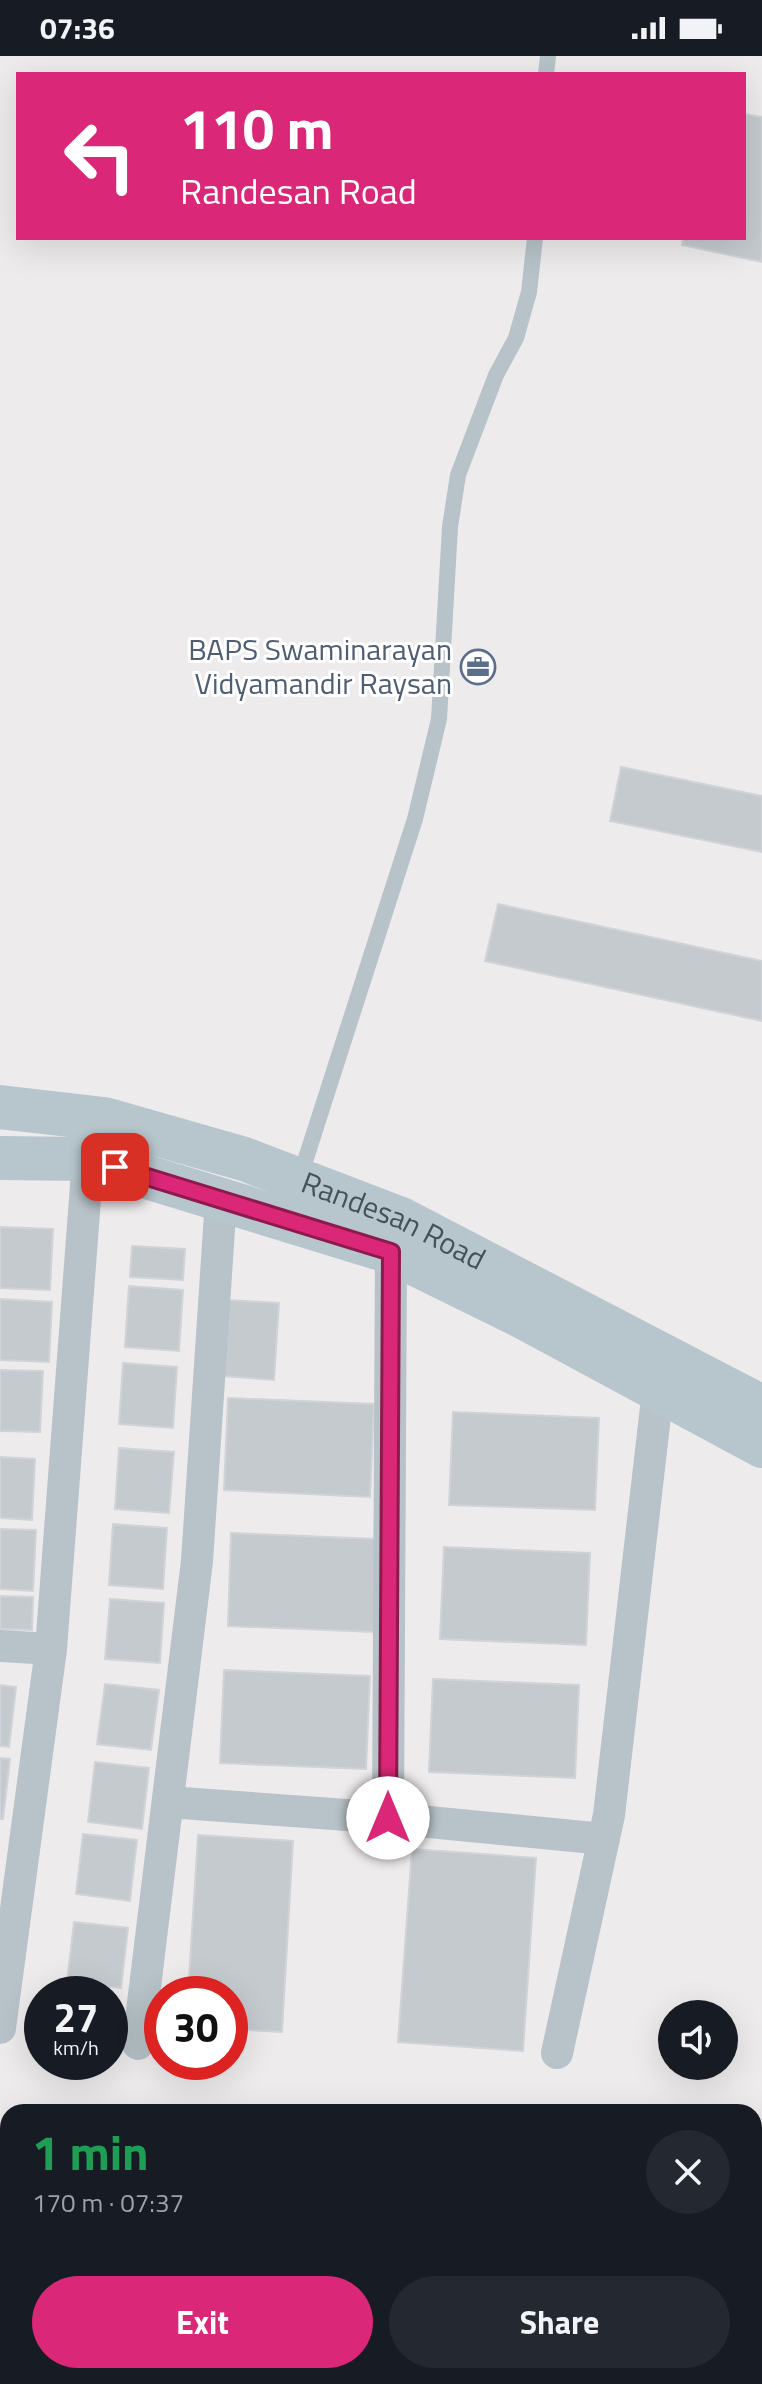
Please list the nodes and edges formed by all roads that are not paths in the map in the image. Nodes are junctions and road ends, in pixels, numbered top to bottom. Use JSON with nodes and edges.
{"nodes":[{"id":1,"x":535,"y":240,"type":"edge"},
{"id":2,"x":0,"y":1107,"type":"edge"},
{"id":3,"x":0,"y":1158,"type":"edge"},
{"id":4,"x":88,"y":1159,"type":"junction"},
{"id":5,"x":299,"y":1180,"type":"junction"},
{"id":6,"x":221,"y":1199,"type":"junction"},
{"id":7,"x":391,"y":1252,"type":"junction"},
{"id":8,"x":658,"y":1390,"type":"junction"},
{"id":9,"x":762,"y":1407,"type":"edge"},
{"id":10,"x":762,"y":1446,"type":"edge"},
{"id":11,"x":0,"y":1646,"type":"edge"},
{"id":12,"x":51,"y":1649,"type":"junction"},
{"id":13,"x":168,"y":1802,"type":"junction"},
{"id":14,"x":388,"y":1818,"type":"junction"},
{"id":15,"x":604,"y":1839,"type":"junction"},
{"id":16,"x":0,"y":2028,"type":"edge"},
{"id":17,"x":138,"y":2044,"type":"dead end"},
{"id":18,"x":557,"y":2053,"type":"dead end"}],
"edges":[{"from":1,"to":5,"type":"lane"},
{"from":2,"to":5,"type":"street","name":"Randesan Road"},
{"from":3,"to":4,"type":"street","name":"Randesan Road"},
{"from":4,"to":6,"type":"street","name":"Randesan Road"},
{"from":4,"to":12,"type":"street"},
{"from":5,"to":9,"type":"street","name":"Randesan Road"},
{"from":6,"to":7,"type":"street","name":"Randesan Road"},
{"from":6,"to":13,"type":"street"},
{"from":7,"to":8,"type":"street","name":"Randesan Road"},
{"from":7,"to":14,"type":"street"},
{"from":8,"to":10,"type":"street","name":"Randesan Road"},
{"from":8,"to":15,"type":"street"},
{"from":11,"to":12,"type":"street"},
{"from":12,"to":16,"type":"street"},
{"from":13,"to":14,"type":"street"},
{"from":13,"to":17,"type":"street"},
{"from":14,"to":15,"type":"street"},
{"from":15,"to":18,"type":"street"}]}
